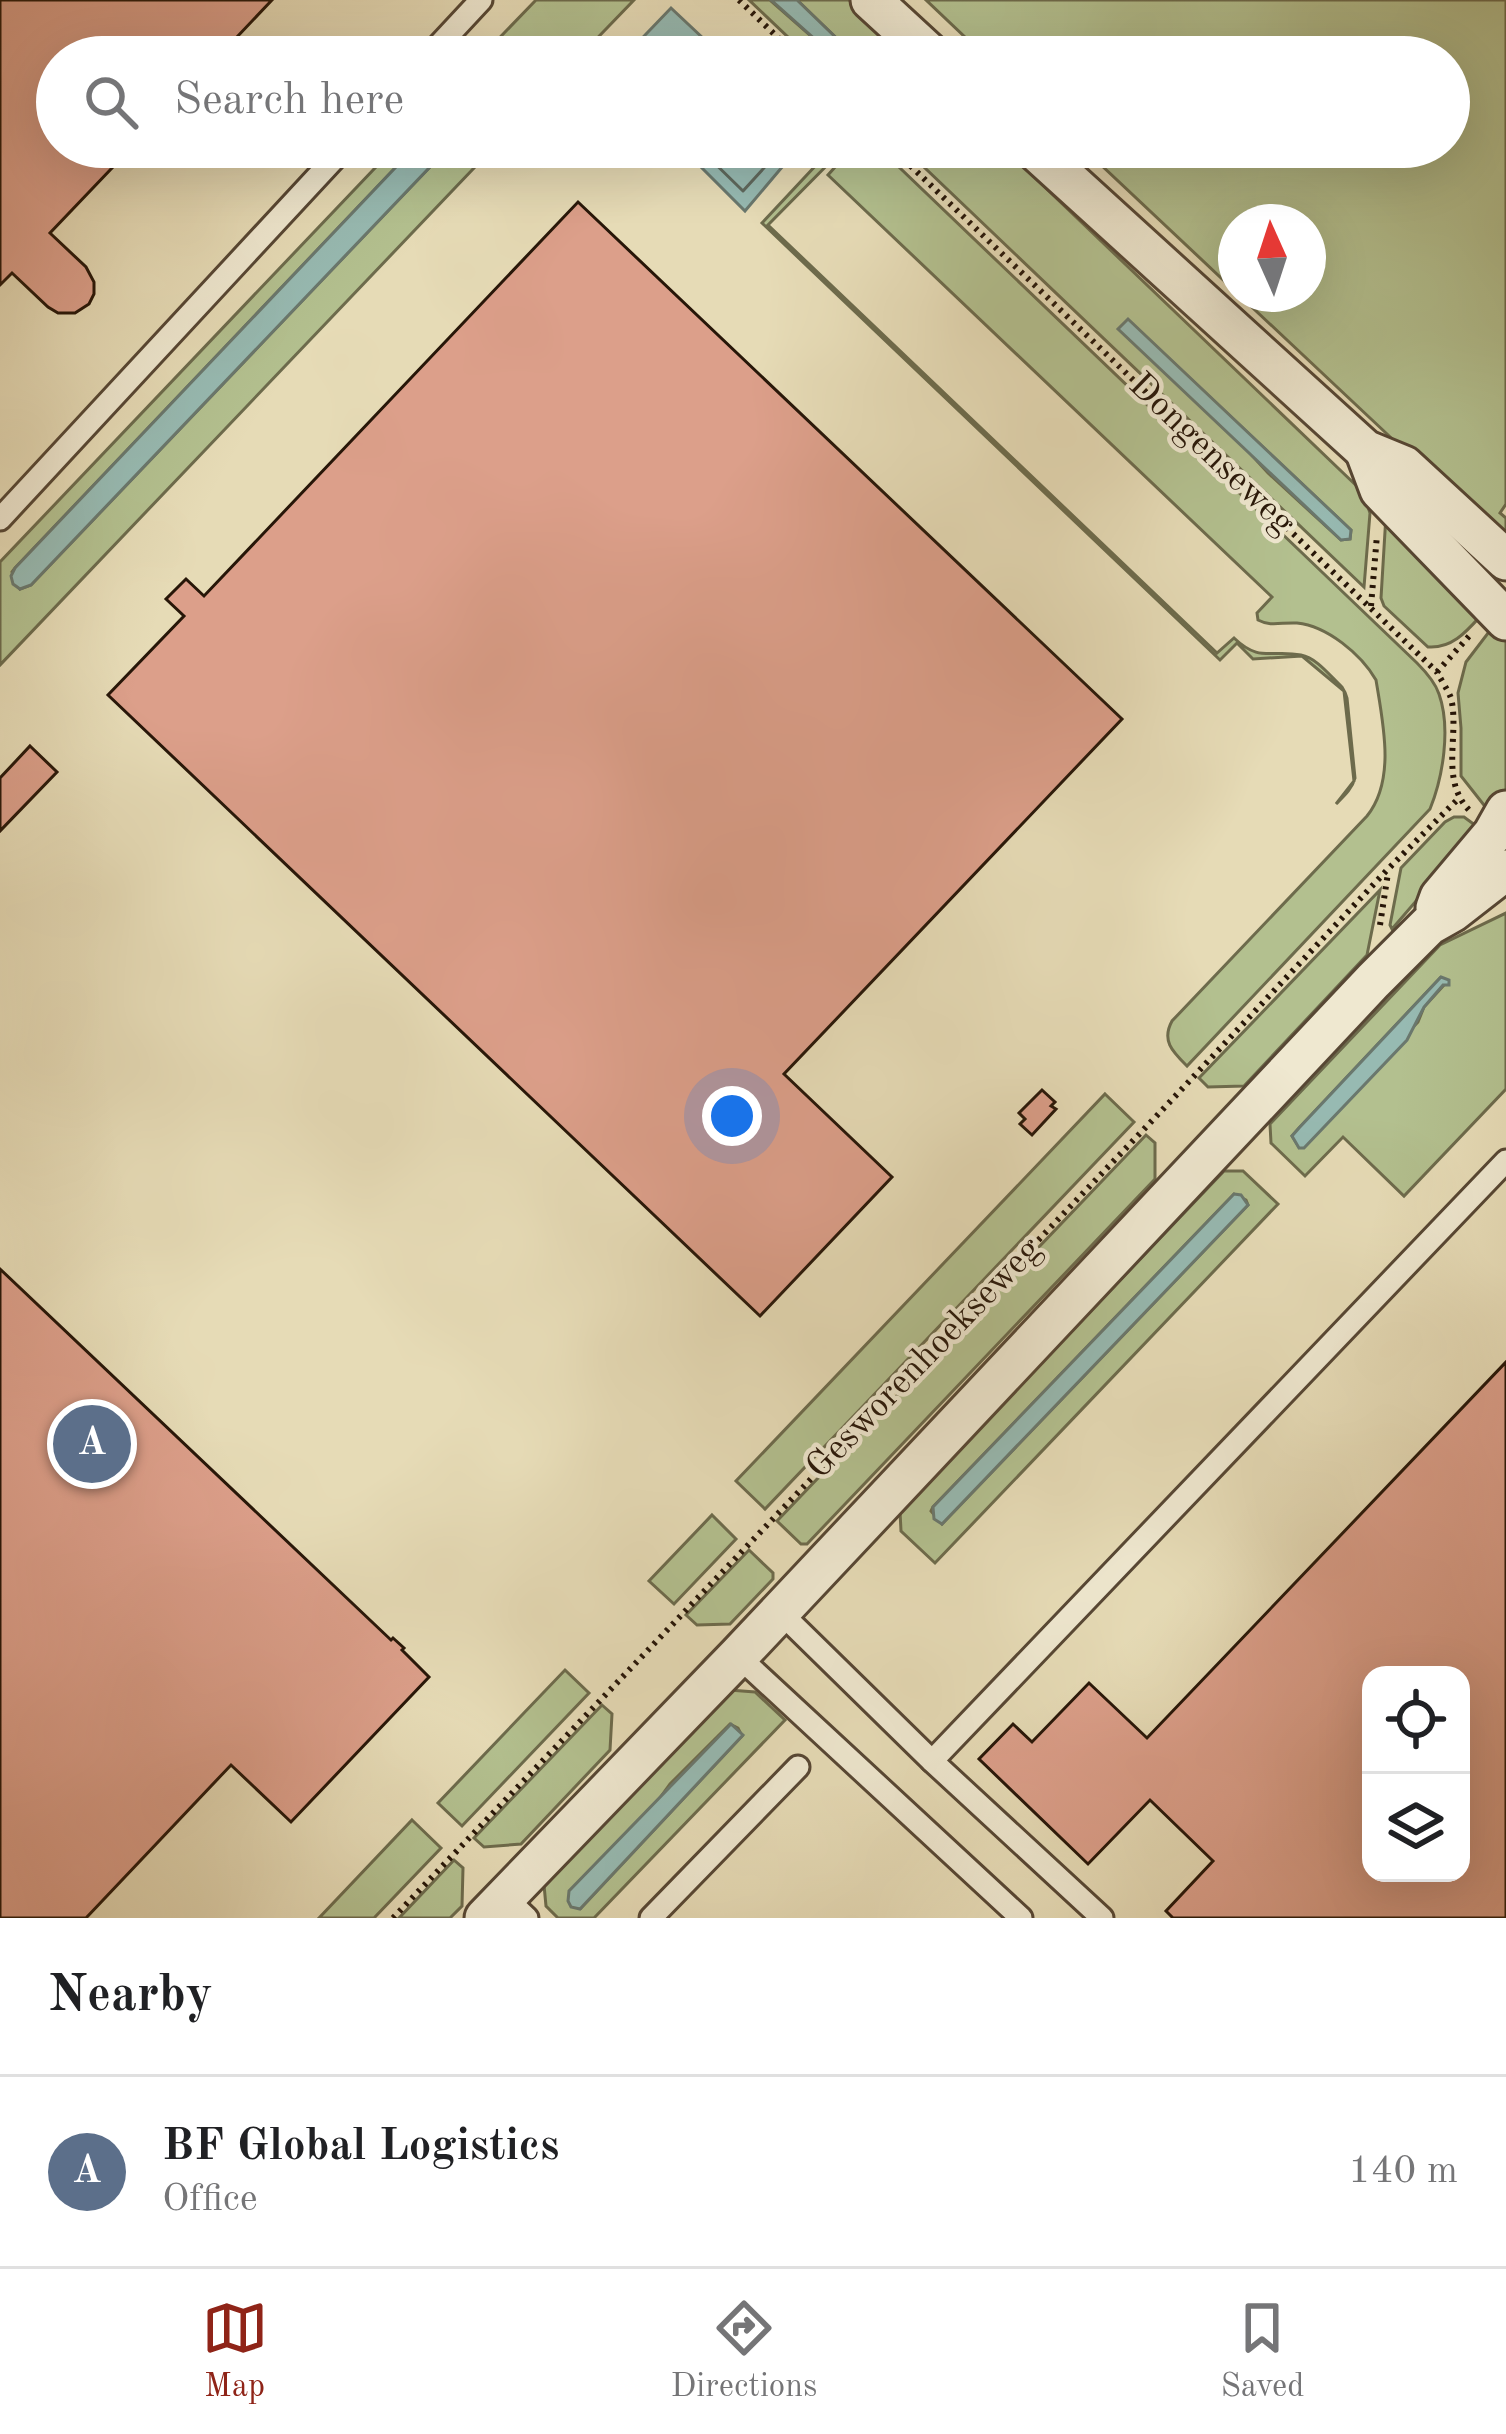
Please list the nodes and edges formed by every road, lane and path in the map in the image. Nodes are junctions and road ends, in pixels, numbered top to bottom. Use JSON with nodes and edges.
{"nodes":[{"id":1,"x":481,"y":0,"type":"edge"},
{"id":2,"x":739,"y":0,"type":"edge"},
{"id":3,"x":871,"y":0,"type":"edge"},
{"id":4,"x":448,"y":36,"type":"edge"},
{"id":5,"x":776,"y":36,"type":"edge"},
{"id":6,"x":910,"y":36,"type":"edge"},
{"id":7,"x":326,"y":168,"type":"edge"},
{"id":8,"x":913,"y":168,"type":"edge"},
{"id":9,"x":1055,"y":168,"type":"edge"},
{"id":10,"x":1365,"y":450,"type":"junction"},
{"id":11,"x":1380,"y":490,"type":"junction"},
{"id":12,"x":0,"y":519,"type":"edge"},
{"id":13,"x":1506,"y":560,"type":"edge"},
{"id":14,"x":1371,"y":608,"type":"junction"},
{"id":15,"x":1506,"y":620,"type":"edge"},
{"id":16,"x":1458,"y":799,"type":"joint"},
{"id":17,"x":1506,"y":811,"type":"edge"},
{"id":18,"x":1506,"y":870,"type":"edge"},
{"id":19,"x":1429,"y":925,"type":"junction"},
{"id":20,"x":1506,"y":1161,"type":"edge"},
{"id":21,"x":780,"y":1612,"type":"junction"},
{"id":22,"x":738,"y":1656,"type":"junction"},
{"id":23,"x":932,"y":1761,"type":"junction"},
{"id":24,"x":798,"y":1766,"type":"dead end"},
{"id":25,"x":506,"y":1911,"type":"edge"},
{"id":26,"x":393,"y":1918,"type":"edge"},
{"id":27,"x":651,"y":1918,"type":"edge"},
{"id":28,"x":1022,"y":1918,"type":"edge"},
{"id":29,"x":1102,"y":1918,"type":"edge"}],
"edges":[{"from":1,"to":4,"type":"lane"},
{"from":2,"to":5,"type":"path"},
{"from":3,"to":6,"type":"street"},
{"from":7,"to":12,"type":"lane"},
{"from":8,"to":14,"type":"path","name":"Dongenseweg"},
{"from":9,"to":10,"type":"street"},
{"from":10,"to":11,"type":"street"},
{"from":10,"to":13,"type":"street"},
{"from":11,"to":14,"type":"path"},
{"from":11,"to":15,"type":"street"},
{"from":14,"to":16,"type":"path","name":"Dongenseweg"},
{"from":16,"to":26,"type":"path","name":"Gesworenhoekseweg"},
{"from":17,"to":19,"type":"street","name":"Gesworenhoekseweg"},
{"from":18,"to":19,"type":"street","name":"Gesworenhoekseweg"},
{"from":19,"to":21,"type":"street","name":"Gesworenhoekseweg"},
{"from":20,"to":23,"type":"lane"},
{"from":21,"to":22,"type":"street","name":"Gesworenhoekseweg"},
{"from":21,"to":23,"type":"lane"},
{"from":22,"to":25,"type":"street","name":"Gesworenhoekseweg"},
{"from":22,"to":28,"type":"lane"},
{"from":23,"to":29,"type":"lane"},
{"from":24,"to":27,"type":"lane"}]}
